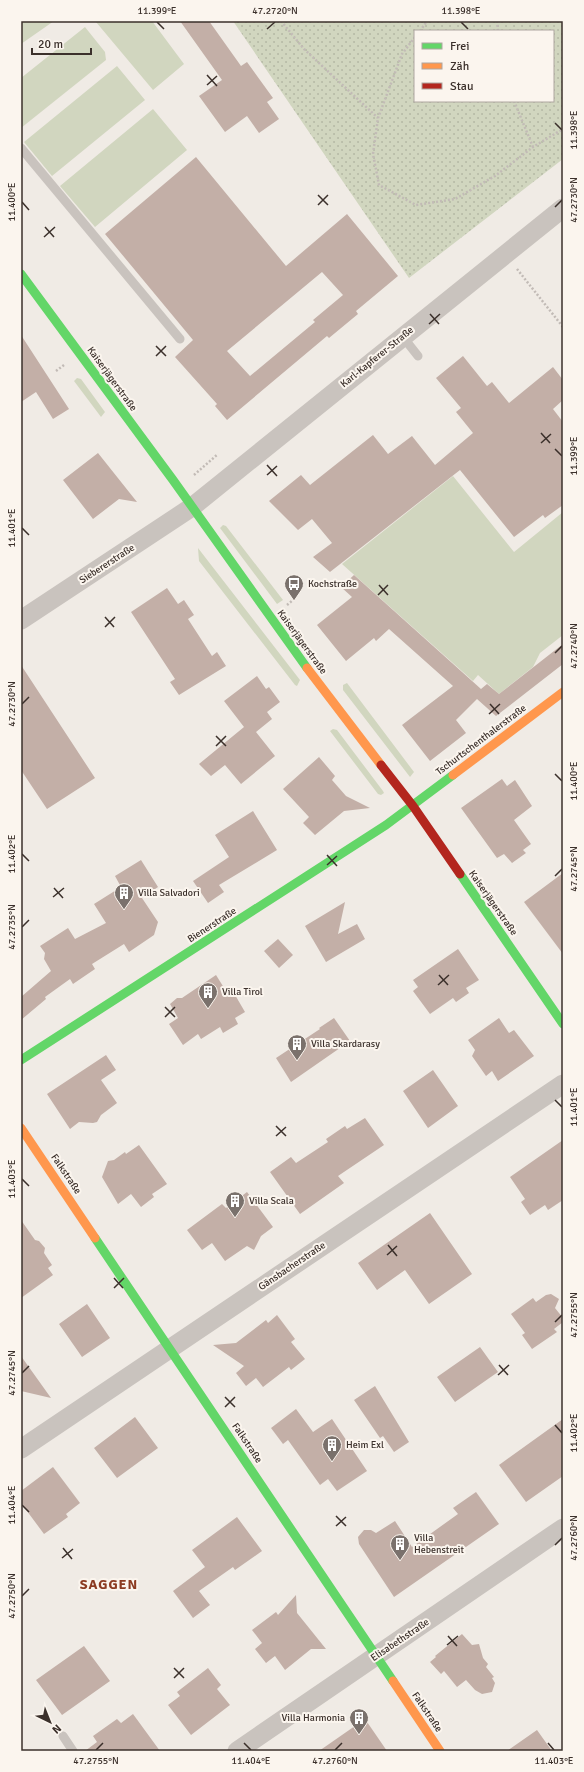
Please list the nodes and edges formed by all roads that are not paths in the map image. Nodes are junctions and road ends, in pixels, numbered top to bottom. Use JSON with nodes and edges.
{"nodes":[{"id":1,"x":21,"y":148,"type":"edge"},
{"id":2,"x":563,"y":208,"type":"edge"},
{"id":3,"x":22,"y":278,"type":"edge"},
{"id":4,"x":403,"y":337,"type":"junction"},
{"id":5,"x":180,"y":339,"type":"dead end"},
{"id":6,"x":418,"y":356,"type":"dead end"},
{"id":7,"x":192,"y":508,"type":"junction"},
{"id":8,"x":21,"y":620,"type":"edge"},
{"id":9,"x":563,"y":692,"type":"edge"},
{"id":10,"x":413,"y":806,"type":"junction"},
{"id":11,"x":563,"y":1024,"type":"edge"},
{"id":12,"x":21,"y":1060,"type":"edge"},
{"id":13,"x":563,"y":1084,"type":"edge"},
{"id":14,"x":21,"y":1128,"type":"edge"},
{"id":15,"x":170,"y":1348,"type":"junction"},
{"id":16,"x":21,"y":1449,"type":"edge"},
{"id":17,"x":563,"y":1528,"type":"edge"},
{"id":18,"x":376,"y":1656,"type":"junction"},
{"id":19,"x":63,"y":1736,"type":"dead end"},
{"id":20,"x":73,"y":1751,"type":"edge"},
{"id":21,"x":237,"y":1751,"type":"edge"},
{"id":22,"x":440,"y":1751,"type":"edge"}],
"edges":[{"from":1,"to":5,"type":"lane"},
{"from":2,"to":4,"type":"street","name":"Karl-Kapferer-Straße"},
{"from":3,"to":7,"type":"street","name":"Kaiserjägerstraße"},
{"from":4,"to":6,"type":"lane"},
{"from":4,"to":7,"type":"street","name":"Karl-Kapferer-Straße"},
{"from":7,"to":8,"type":"street","name":"Siebererstraße"},
{"from":7,"to":10,"type":"street","name":"Kaiserjägerstraße"},
{"from":9,"to":10,"type":"street","name":"Tschurtschenthalerstraße"},
{"from":10,"to":11,"type":"street","name":"Kaiserjägerstraße"},
{"from":10,"to":12,"type":"street","name":"Bienerstraße"},
{"from":13,"to":15,"type":"street","name":"Gänsbacherstraße"},
{"from":14,"to":15,"type":"street","name":"Falkstraße"},
{"from":15,"to":16,"type":"street","name":"Gänsbacherstraße"},
{"from":15,"to":18,"type":"street","name":"Falkstraße"},
{"from":17,"to":18,"type":"street","name":"Elisabethstraße"},
{"from":18,"to":21,"type":"street","name":"Elisabethstraße"},
{"from":18,"to":22,"type":"street","name":"Falkstraße"},
{"from":19,"to":20,"type":"lane"}]}
